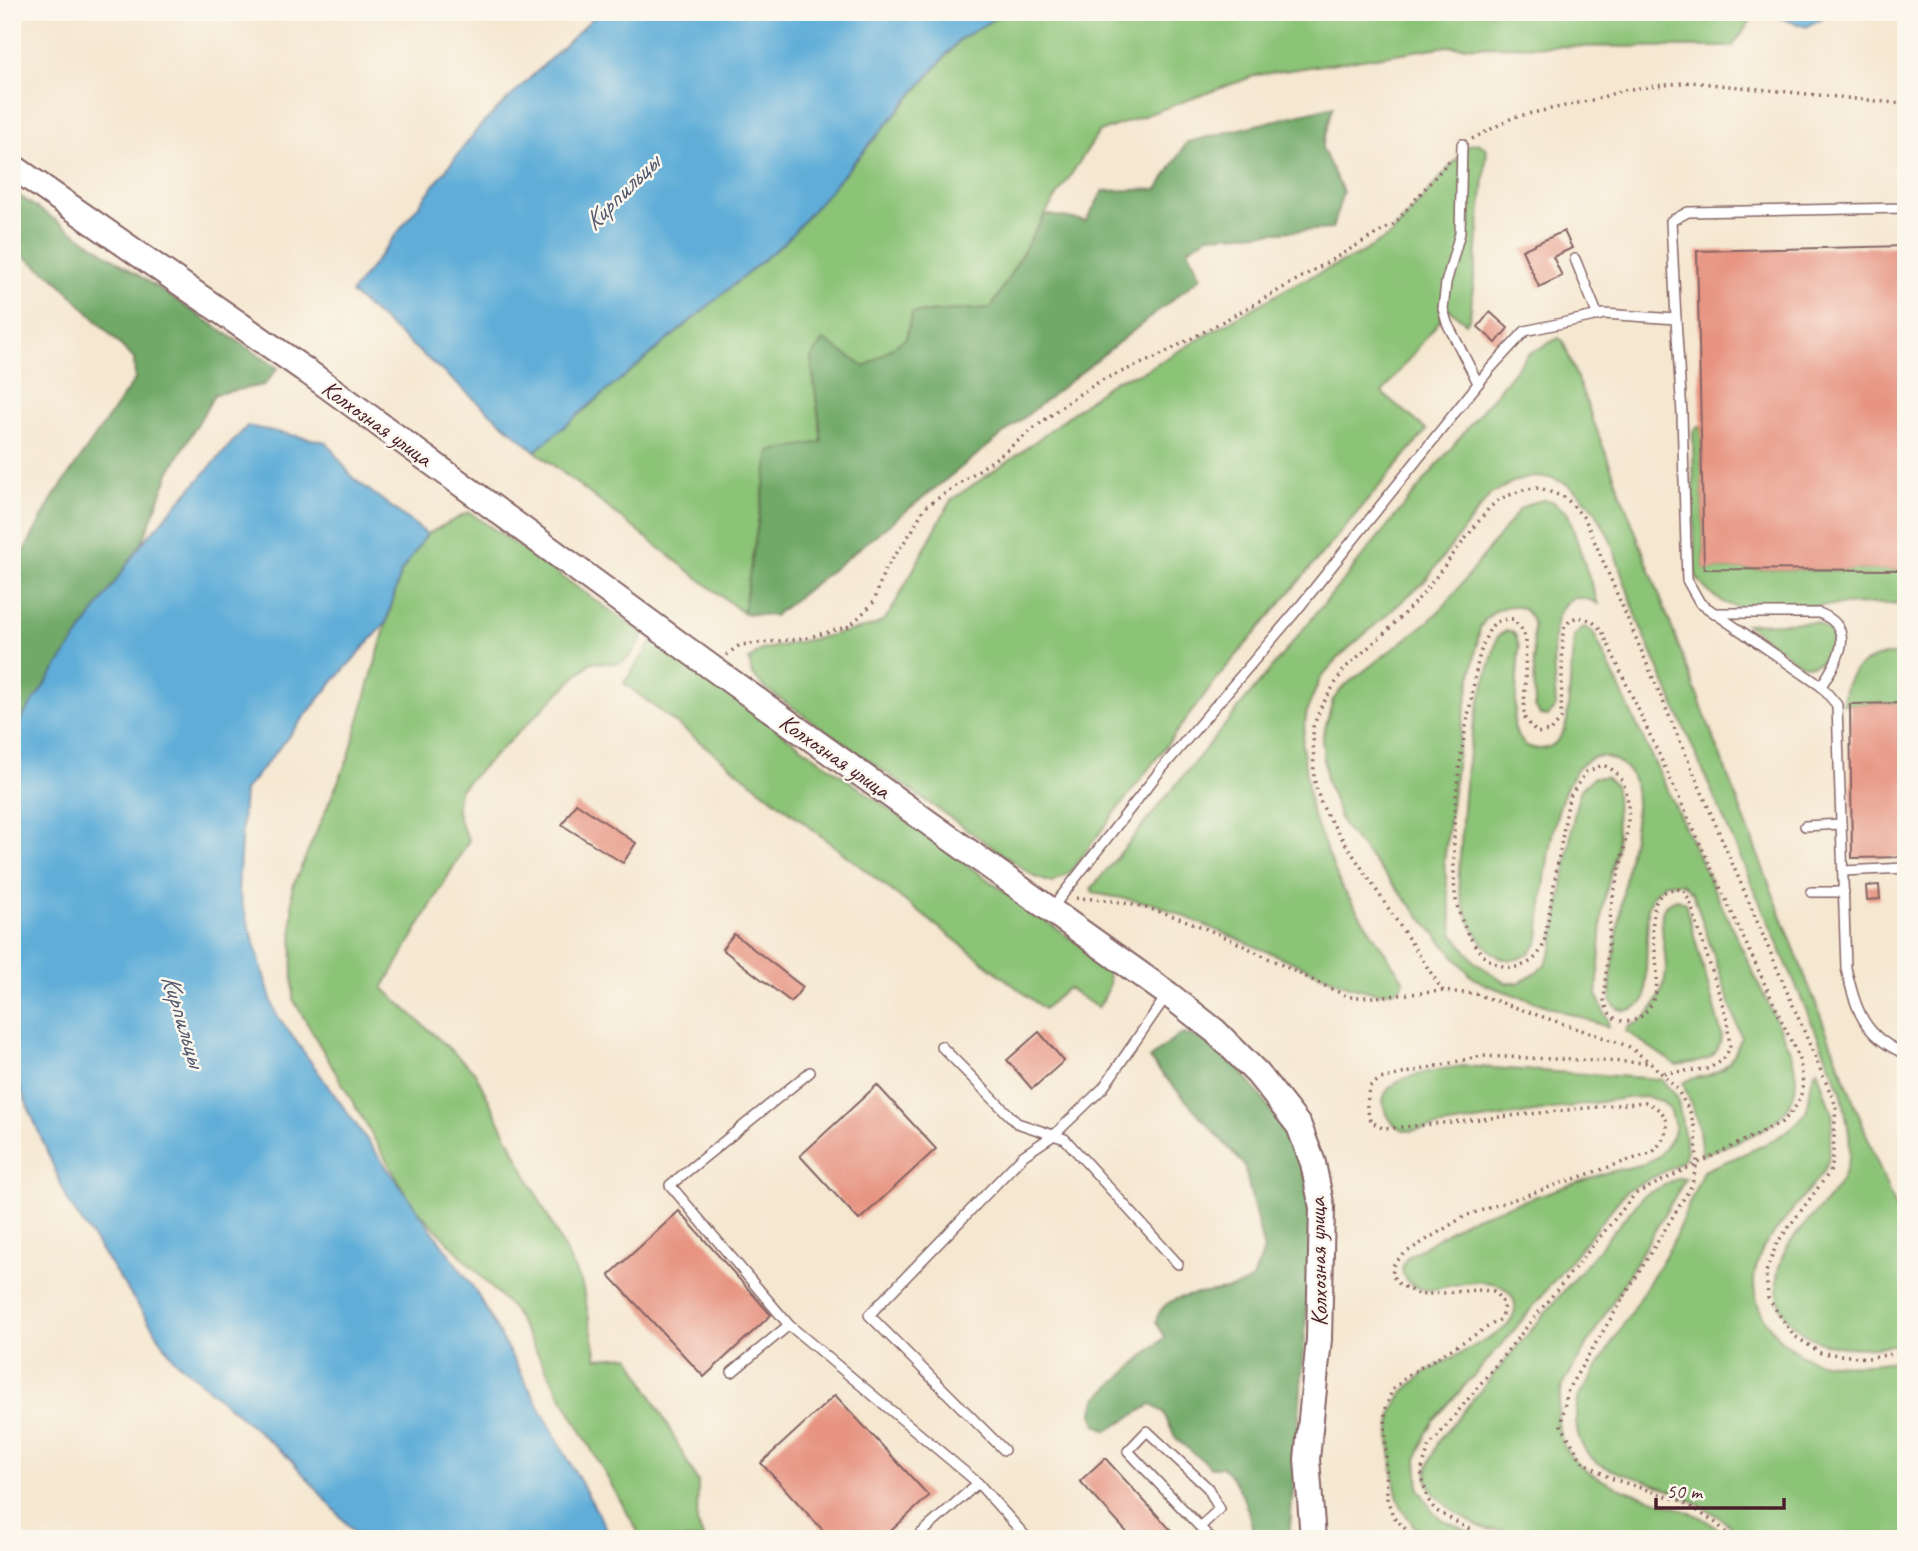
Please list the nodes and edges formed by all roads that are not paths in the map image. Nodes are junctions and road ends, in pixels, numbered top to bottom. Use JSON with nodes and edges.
{"nodes":[{"id":1,"x":1462,"y":144,"type":"road end"},
{"id":2,"x":12,"y":166,"type":"edge"},
{"id":3,"x":1906,"y":208,"type":"edge"},
{"id":4,"x":1575,"y":260,"type":"dead end"},
{"id":5,"x":1598,"y":316,"type":"junction"},
{"id":6,"x":1676,"y":319,"type":"junction"},
{"id":7,"x":1478,"y":383,"type":"junction"},
{"id":8,"x":1716,"y":613,"type":"junction"},
{"id":9,"x":1821,"y":686,"type":"junction"},
{"id":10,"x":1841,"y":824,"type":"junction"},
{"id":11,"x":1805,"y":826,"type":"dead end"},
{"id":12,"x":1906,"y":868,"type":"edge"},
{"id":13,"x":1843,"y":871,"type":"junction"},
{"id":14,"x":1811,"y":892,"type":"dead end"},
{"id":15,"x":1844,"y":892,"type":"junction"},
{"id":16,"x":1055,"y":903,"type":"junction"},
{"id":17,"x":1168,"y":994,"type":"junction"},
{"id":18,"x":941,"y":1046,"type":"dead end"},
{"id":19,"x":1906,"y":1054,"type":"edge"},
{"id":20,"x":810,"y":1072,"type":"dead end"},
{"id":21,"x":1054,"y":1135,"type":"junction"},
{"id":22,"x":1178,"y":1264,"type":"dead end"},
{"id":23,"x":789,"y":1325,"type":"junction"},
{"id":24,"x":732,"y":1372,"type":"dead end"},
{"id":25,"x":1004,"y":1450,"type":"dead end"},
{"id":26,"x":978,"y":1483,"type":"junction"},
{"id":27,"x":1200,"y":1527,"type":"junction"},
{"id":28,"x":915,"y":1539,"type":"edge"},
{"id":29,"x":1028,"y":1539,"type":"edge"},
{"id":30,"x":1211,"y":1539,"type":"edge"},
{"id":31,"x":1313,"y":1539,"type":"edge"}],
"edges":[{"from":1,"to":7,"type":"lane"},
{"from":2,"to":16,"type":"main road","name":"Колхозная улица"},
{"from":3,"to":6,"type":"lane"},
{"from":4,"to":5,"type":"lane"},
{"from":5,"to":6,"type":"lane"},
{"from":5,"to":7,"type":"lane"},
{"from":6,"to":8,"type":"lane"},
{"from":7,"to":16,"type":"lane"},
{"from":8,"to":9,"type":"lane"},
{"from":8,"to":9,"type":"lane"},
{"from":9,"to":10,"type":"lane"},
{"from":10,"to":11,"type":"lane"},
{"from":10,"to":13,"type":"lane"},
{"from":12,"to":13,"type":"lane"},
{"from":13,"to":15,"type":"lane"},
{"from":14,"to":15,"type":"lane"},
{"from":15,"to":19,"type":"lane"},
{"from":16,"to":17,"type":"main road","name":"Колхозная улица"},
{"from":17,"to":21,"type":"lane"},
{"from":17,"to":31,"type":"main road","name":"Колхозная улица"},
{"from":18,"to":21,"type":"lane"},
{"from":20,"to":23,"type":"lane"},
{"from":21,"to":22,"type":"lane"},
{"from":21,"to":25,"type":"lane"},
{"from":23,"to":24,"type":"lane"},
{"from":23,"to":26,"type":"lane"},
{"from":26,"to":28,"type":"lane"},
{"from":26,"to":29,"type":"lane"},
{"from":27,"to":27,"type":"lane"},
{"from":27,"to":30,"type":"lane"}]}
